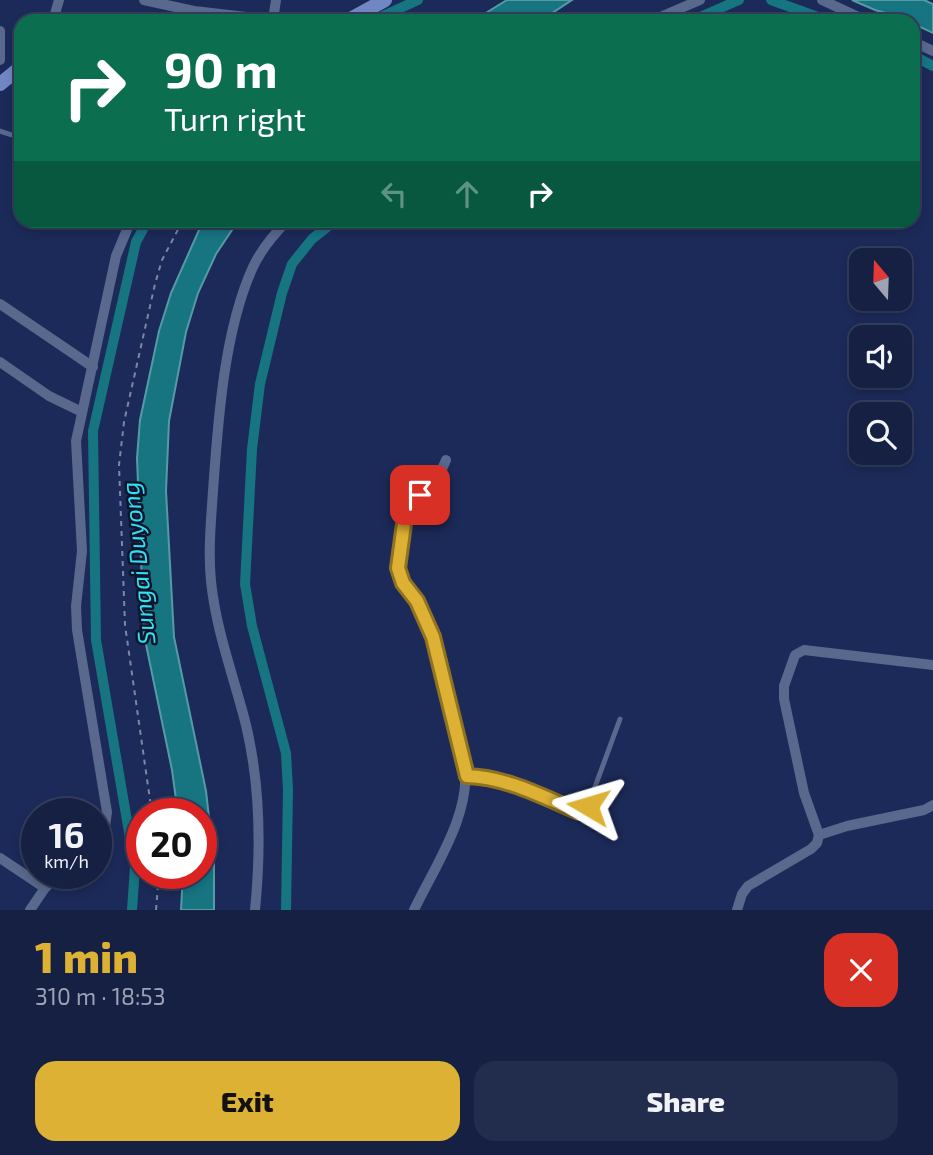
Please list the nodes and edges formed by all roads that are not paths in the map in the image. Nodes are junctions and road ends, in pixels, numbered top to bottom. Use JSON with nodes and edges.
{"nodes":[{"id":1,"x":144,"y":0,"type":"edge"},
{"id":2,"x":385,"y":0,"type":"edge"},
{"id":3,"x":700,"y":0,"type":"edge"},
{"id":4,"x":822,"y":0,"type":"edge"},
{"id":5,"x":221,"y":14,"type":"edge"},
{"id":6,"x":359,"y":14,"type":"edge"},
{"id":7,"x":667,"y":14,"type":"edge"},
{"id":8,"x":852,"y":14,"type":"edge"},
{"id":9,"x":0,"y":31,"type":"edge"},
{"id":10,"x":0,"y":58,"type":"edge"},
{"id":11,"x":14,"y":71,"type":"edge"},
{"id":12,"x":0,"y":84,"type":"edge"},
{"id":13,"x":128,"y":228,"type":"edge"},
{"id":14,"x":281,"y":228,"type":"edge"},
{"id":15,"x":0,"y":304,"type":"edge"},
{"id":16,"x":0,"y":362,"type":"edge"},
{"id":17,"x":93,"y":367,"type":"junction"},
{"id":18,"x":82,"y":412,"type":"junction"},
{"id":19,"x":446,"y":460,"type":"dead end"},
{"id":20,"x":933,"y":665,"type":"edge"},
{"id":21,"x":620,"y":719,"type":"dead end"},
{"id":22,"x":467,"y":776,"type":"junction"},
{"id":23,"x":105,"y":798,"type":"edge"},
{"id":24,"x":933,"y":805,"type":"edge"},
{"id":25,"x":819,"y":835,"type":"junction"},
{"id":26,"x":0,"y":858,"type":"edge"},
{"id":27,"x":21,"y":872,"type":"edge"},
{"id":28,"x":44,"y":889,"type":"edge"},
{"id":29,"x":30,"y":910,"type":"edge"},
{"id":30,"x":255,"y":910,"type":"edge"},
{"id":31,"x":414,"y":910,"type":"edge"},
{"id":32,"x":737,"y":910,"type":"edge"}],
"edges":[{"from":1,"to":5,"type":"street"},
{"from":2,"to":6,"type":"street"},
{"from":3,"to":7,"type":"street"},
{"from":4,"to":8,"type":"street"},
{"from":9,"to":10,"type":"street"},
{"from":11,"to":12,"type":"street"},
{"from":13,"to":17,"type":"street"},
{"from":14,"to":30,"type":"street"},
{"from":15,"to":17,"type":"street"},
{"from":16,"to":18,"type":"street"},
{"from":17,"to":18,"type":"street"},
{"from":18,"to":23,"type":"street"},
{"from":19,"to":22,"type":"street"},
{"from":20,"to":25,"type":"street"},
{"from":21,"to":22,"type":"lane"},
{"from":22,"to":31,"type":"street"},
{"from":24,"to":25,"type":"street"},
{"from":25,"to":32,"type":"street"},
{"from":26,"to":27,"type":"street"},
{"from":28,"to":29,"type":"street"}]}
